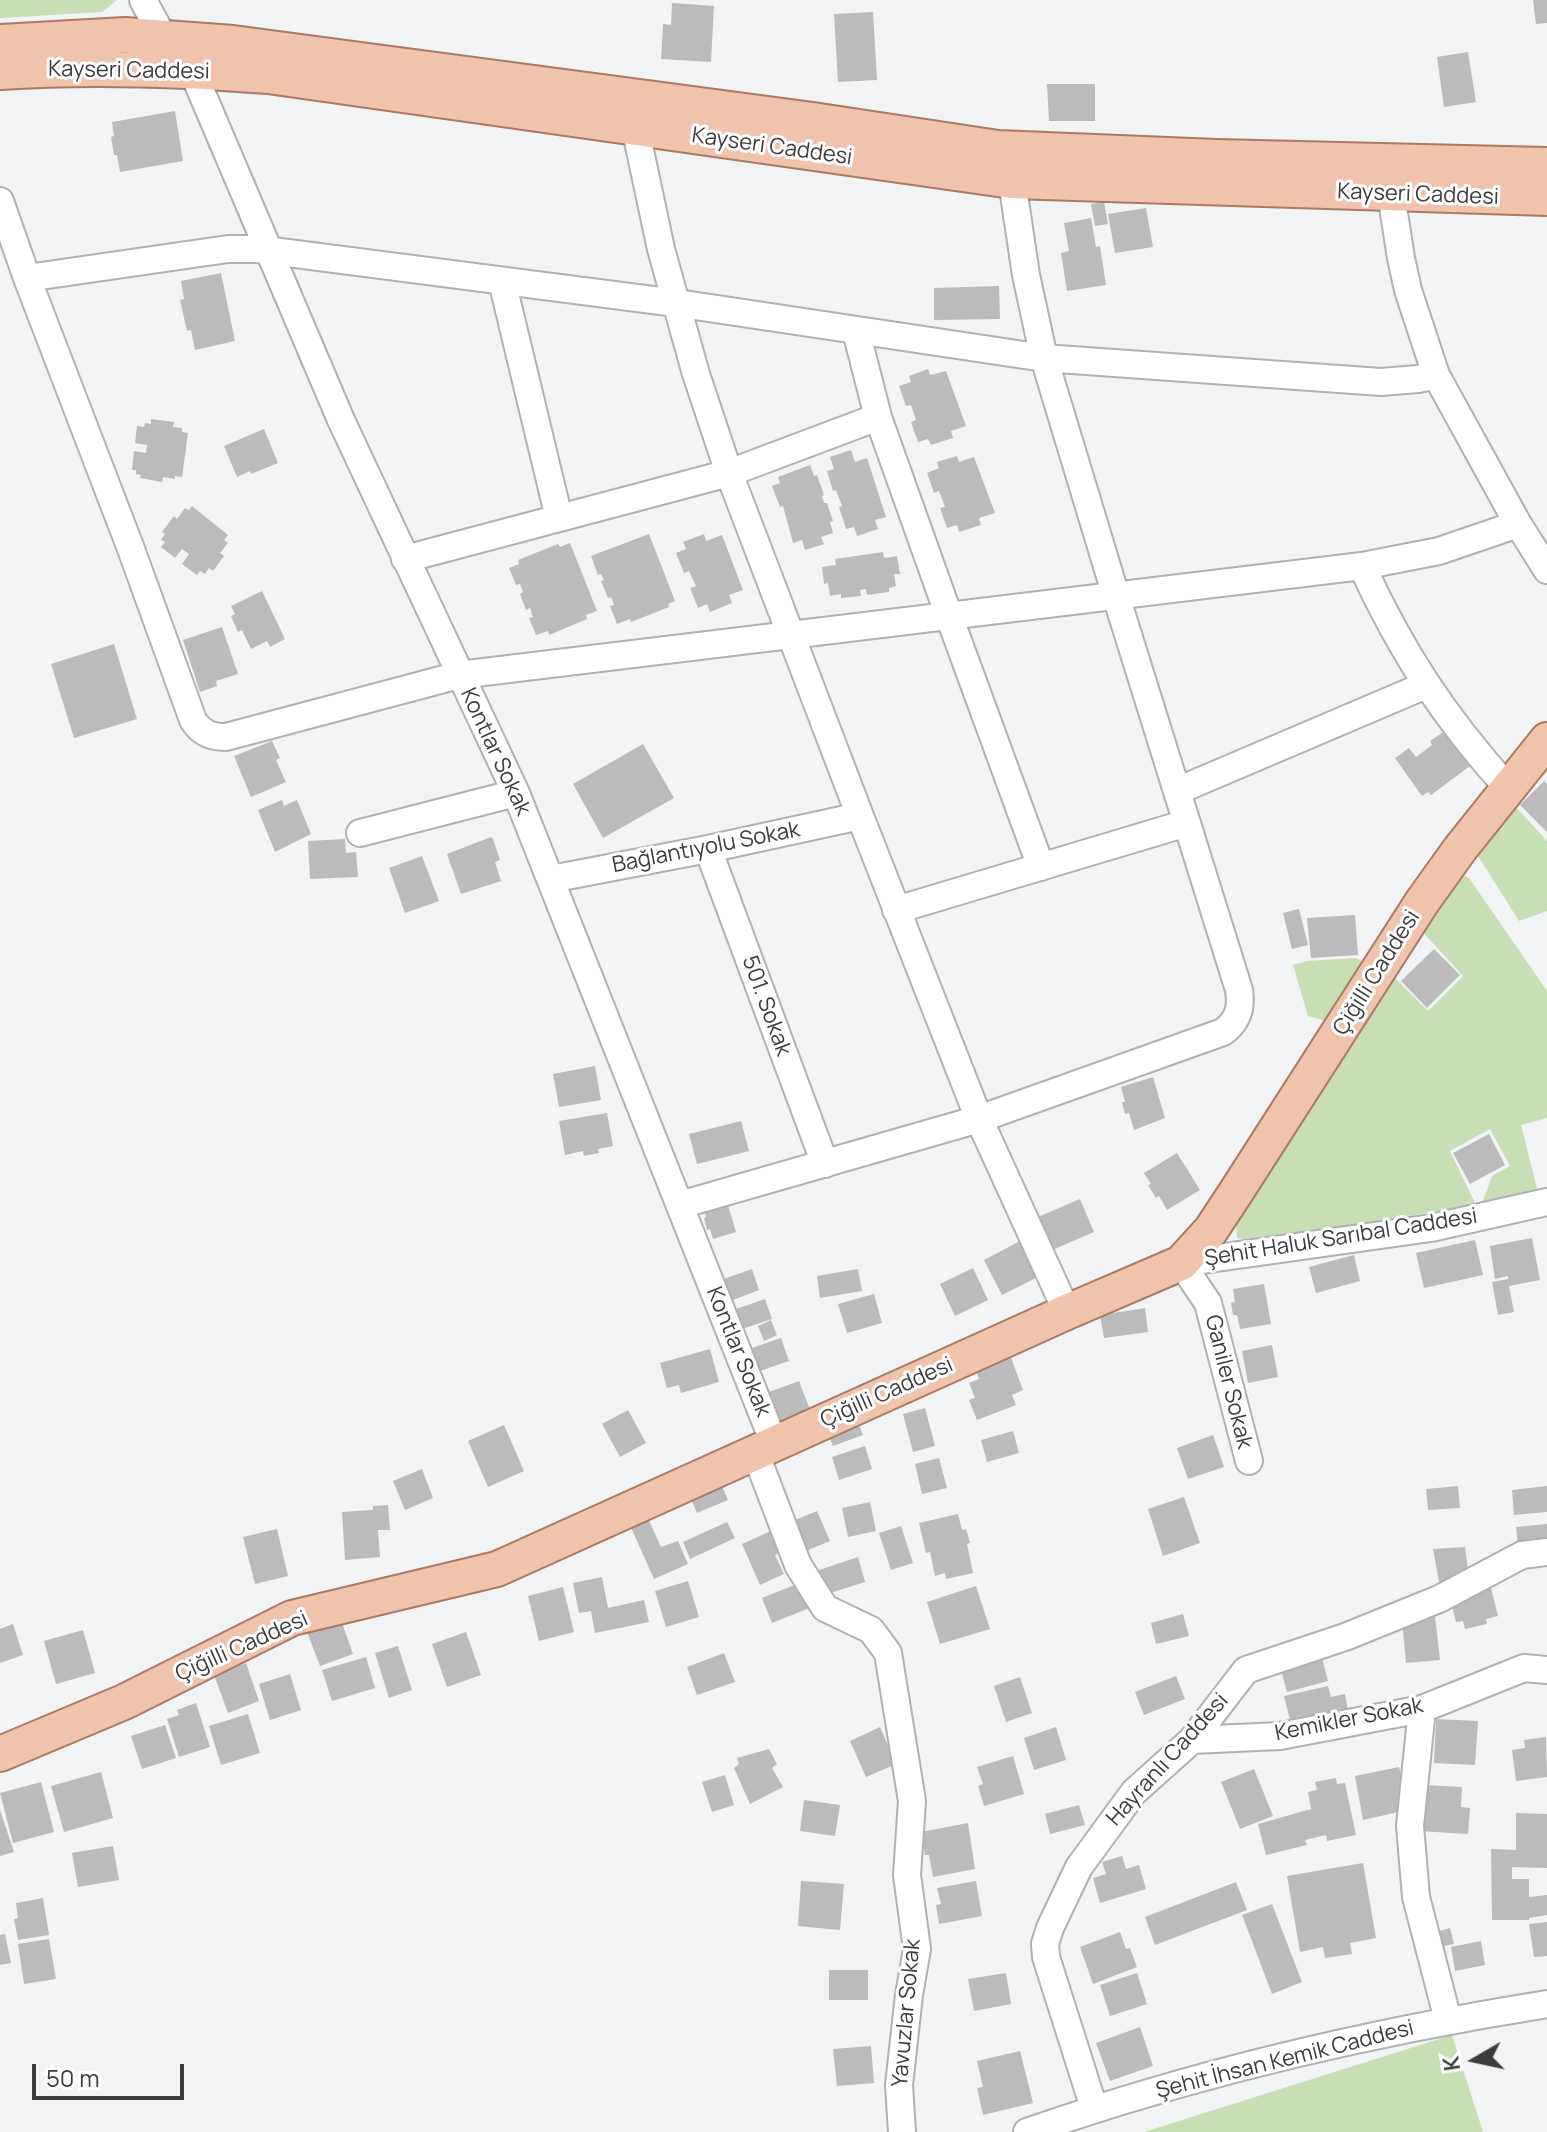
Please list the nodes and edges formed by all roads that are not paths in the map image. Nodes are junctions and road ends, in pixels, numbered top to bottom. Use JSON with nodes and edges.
{"nodes":[{"id":1,"x":143,"y":0,"type":"edge"},
{"id":2,"x":163,"y":37,"type":"junction"},
{"id":3,"x":0,"y":42,"type":"edge"},
{"id":4,"x":192,"y":70,"type":"junction"},
{"id":5,"x":0,"y":72,"type":"edge"},
{"id":6,"x":635,"y":127,"type":"junction"},
{"id":7,"x":1547,"y":165,"type":"edge"},
{"id":8,"x":1012,"y":181,"type":"junction"},
{"id":9,"x":1391,"y":194,"type":"junction"},
{"id":10,"x":1547,"y":198,"type":"edge"},
{"id":11,"x":0,"y":201,"type":"edge"},
{"id":12,"x":269,"y":251,"type":"junction"},
{"id":13,"x":27,"y":278,"type":"junction"},
{"id":14,"x":502,"y":281,"type":"junction"},
{"id":15,"x":676,"y":303,"type":"junction"},
{"id":16,"x":856,"y":331,"type":"junction"},
{"id":17,"x":1044,"y":358,"type":"junction"},
{"id":18,"x":1436,"y":375,"type":"junction"},
{"id":19,"x":878,"y":417,"type":"junction"},
{"id":20,"x":729,"y":473,"type":"junction"},
{"id":21,"x":559,"y":518,"type":"junction"},
{"id":22,"x":1518,"y":524,"type":"junction"},
{"id":23,"x":405,"y":559,"type":"junction"},
{"id":24,"x":1362,"y":566,"type":"junction"},
{"id":25,"x":1547,"y":570,"type":"edge"},
{"id":26,"x":1116,"y":596,"type":"junction"},
{"id":27,"x":949,"y":616,"type":"junction"},
{"id":28,"x":792,"y":634,"type":"junction"},
{"id":29,"x":459,"y":675,"type":"junction"},
{"id":30,"x":1426,"y":685,"type":"junction"},
{"id":31,"x":1547,"y":740,"type":"edge"},
{"id":32,"x":1508,"y":788,"type":"junction"},
{"id":33,"x":1177,"y":791,"type":"junction"},
{"id":34,"x":516,"y":793,"type":"junction"},
{"id":35,"x":860,"y":816,"type":"junction"},
{"id":36,"x":1187,"y":823,"type":"junction"},
{"id":37,"x":360,"y":833,"type":"dead end"},
{"id":38,"x":708,"y":849,"type":"junction"},
{"id":39,"x":1041,"y":867,"type":"junction"},
{"id":40,"x":551,"y":879,"type":"junction"},
{"id":41,"x":896,"y":910,"type":"junction"},
{"id":42,"x":979,"y":1119,"type":"junction"},
{"id":43,"x":825,"y":1164,"type":"junction"},
{"id":44,"x":1547,"y":1202,"type":"edge"},
{"id":45,"x":680,"y":1205,"type":"junction"},
{"id":46,"x":1181,"y":1263,"type":"junction"},
{"id":47,"x":1067,"y":1312,"type":"junction"},
{"id":48,"x":764,"y":1448,"type":"junction"},
{"id":49,"x":1249,"y":1461,"type":"dead end"},
{"id":50,"x":1547,"y":1552,"type":"edge"},
{"id":51,"x":1547,"y":1670,"type":"edge"},
{"id":52,"x":896,"y":1705,"type":"joint"},
{"id":53,"x":1422,"y":1709,"type":"junction"},
{"id":54,"x":1192,"y":1740,"type":"junction"},
{"id":55,"x":0,"y":1754,"type":"edge"},
{"id":56,"x":1547,"y":2004,"type":"edge"},
{"id":57,"x":1448,"y":2020,"type":"junction"},
{"id":58,"x":1094,"y":2108,"type":"junction"},
{"id":59,"x":902,"y":2132,"type":"edge"},
{"id":60,"x":1027,"y":2132,"type":"edge"}],
"edges":[{"from":1,"to":2,"type":"street","name":"Kontlar Sokak"},
{"from":2,"to":3,"type":"main road","name":"Kayseri Caddesi"},
{"from":2,"to":4,"type":"street","name":"Kontlar Sokak"},
{"from":2,"to":7,"type":"main road","name":"Kayseri Caddesi"},
{"from":4,"to":5,"type":"main road","name":"Kayseri Caddesi"},
{"from":4,"to":6,"type":"main road","name":"Kayseri Caddesi"},
{"from":4,"to":12,"type":"street","name":"Kontlar Sokak"},
{"from":6,"to":8,"type":"main road","name":"Kayseri Caddesi"},
{"from":6,"to":15,"type":"street"},
{"from":8,"to":9,"type":"main road","name":"Kayseri Caddesi"},
{"from":8,"to":17,"type":"street"},
{"from":9,"to":10,"type":"main road","name":"Kayseri Caddesi"},
{"from":9,"to":18,"type":"street"},
{"from":11,"to":13,"type":"street"},
{"from":12,"to":13,"type":"street"},
{"from":12,"to":14,"type":"street"},
{"from":12,"to":23,"type":"street","name":"Kontlar Sokak"},
{"from":13,"to":29,"type":"street"},
{"from":14,"to":15,"type":"street"},
{"from":14,"to":21,"type":"street"},
{"from":15,"to":16,"type":"street"},
{"from":15,"to":20,"type":"street"},
{"from":16,"to":17,"type":"street"},
{"from":16,"to":19,"type":"street"},
{"from":17,"to":18,"type":"street"},
{"from":17,"to":26,"type":"street"},
{"from":18,"to":22,"type":"street"},
{"from":19,"to":20,"type":"street"},
{"from":19,"to":27,"type":"street"},
{"from":20,"to":21,"type":"street"},
{"from":20,"to":28,"type":"street"},
{"from":21,"to":23,"type":"street"},
{"from":22,"to":24,"type":"street"},
{"from":22,"to":25,"type":"street"},
{"from":23,"to":29,"type":"street","name":"Kontlar Sokak"},
{"from":24,"to":26,"type":"street"},
{"from":24,"to":30,"type":"street"},
{"from":26,"to":27,"type":"street"},
{"from":26,"to":33,"type":"street"},
{"from":27,"to":28,"type":"street"},
{"from":27,"to":39,"type":"street"},
{"from":28,"to":29,"type":"street"},
{"from":28,"to":35,"type":"street"},
{"from":29,"to":34,"type":"street","name":"Kontlar Sokak"},
{"from":30,"to":32,"type":"street"},
{"from":30,"to":33,"type":"street"},
{"from":31,"to":32,"type":"main road","name":"Çiğilli Caddesi"},
{"from":32,"to":46,"type":"main road","name":"Çiğilli Caddesi"},
{"from":33,"to":36,"type":"street"},
{"from":34,"to":37,"type":"street"},
{"from":34,"to":40,"type":"street","name":"Kontlar Sokak"},
{"from":35,"to":38,"type":"street","name":"Bağlantıyolu Sokak"},
{"from":35,"to":41,"type":"street"},
{"from":36,"to":39,"type":"street"},
{"from":36,"to":42,"type":"street"},
{"from":38,"to":40,"type":"street","name":"Bağlantıyolu Sokak"},
{"from":38,"to":43,"type":"street","name":"501. Sokak"},
{"from":39,"to":41,"type":"street"},
{"from":40,"to":45,"type":"street","name":"Kontlar Sokak"},
{"from":41,"to":42,"type":"street"},
{"from":42,"to":43,"type":"street"},
{"from":42,"to":47,"type":"street"},
{"from":43,"to":45,"type":"street"},
{"from":44,"to":46,"type":"street","name":"Şehit Haluk Sarıbal Caddesi"},
{"from":45,"to":48,"type":"street","name":"Kontlar Sokak"},
{"from":46,"to":47,"type":"main road","name":"Çiğilli Caddesi"},
{"from":46,"to":49,"type":"street","name":"Ganiler Sokak"},
{"from":47,"to":48,"type":"main road","name":"Çiğilli Caddesi"},
{"from":48,"to":52,"type":"street","name":"Kontlar Sokak"},
{"from":48,"to":55,"type":"main road","name":"Çiğilli Caddesi"},
{"from":50,"to":54,"type":"street","name":"Hayranlı Caddesi"},
{"from":51,"to":53,"type":"street","name":"Kemikler Sokak"},
{"from":52,"to":59,"type":"street","name":"Yavuzlar Sokak"},
{"from":53,"to":54,"type":"street","name":"Kemikler Sokak"},
{"from":53,"to":57,"type":"street"},
{"from":54,"to":58,"type":"street","name":"Hayranlı Caddesi"},
{"from":56,"to":57,"type":"street","name":"Şehit İhsan Kemik Caddesi"},
{"from":57,"to":58,"type":"street","name":"Şehit İhsan Kemik Caddesi"},
{"from":58,"to":60,"type":"street","name":"Şehit İhsan Kemik Caddesi"}]}
